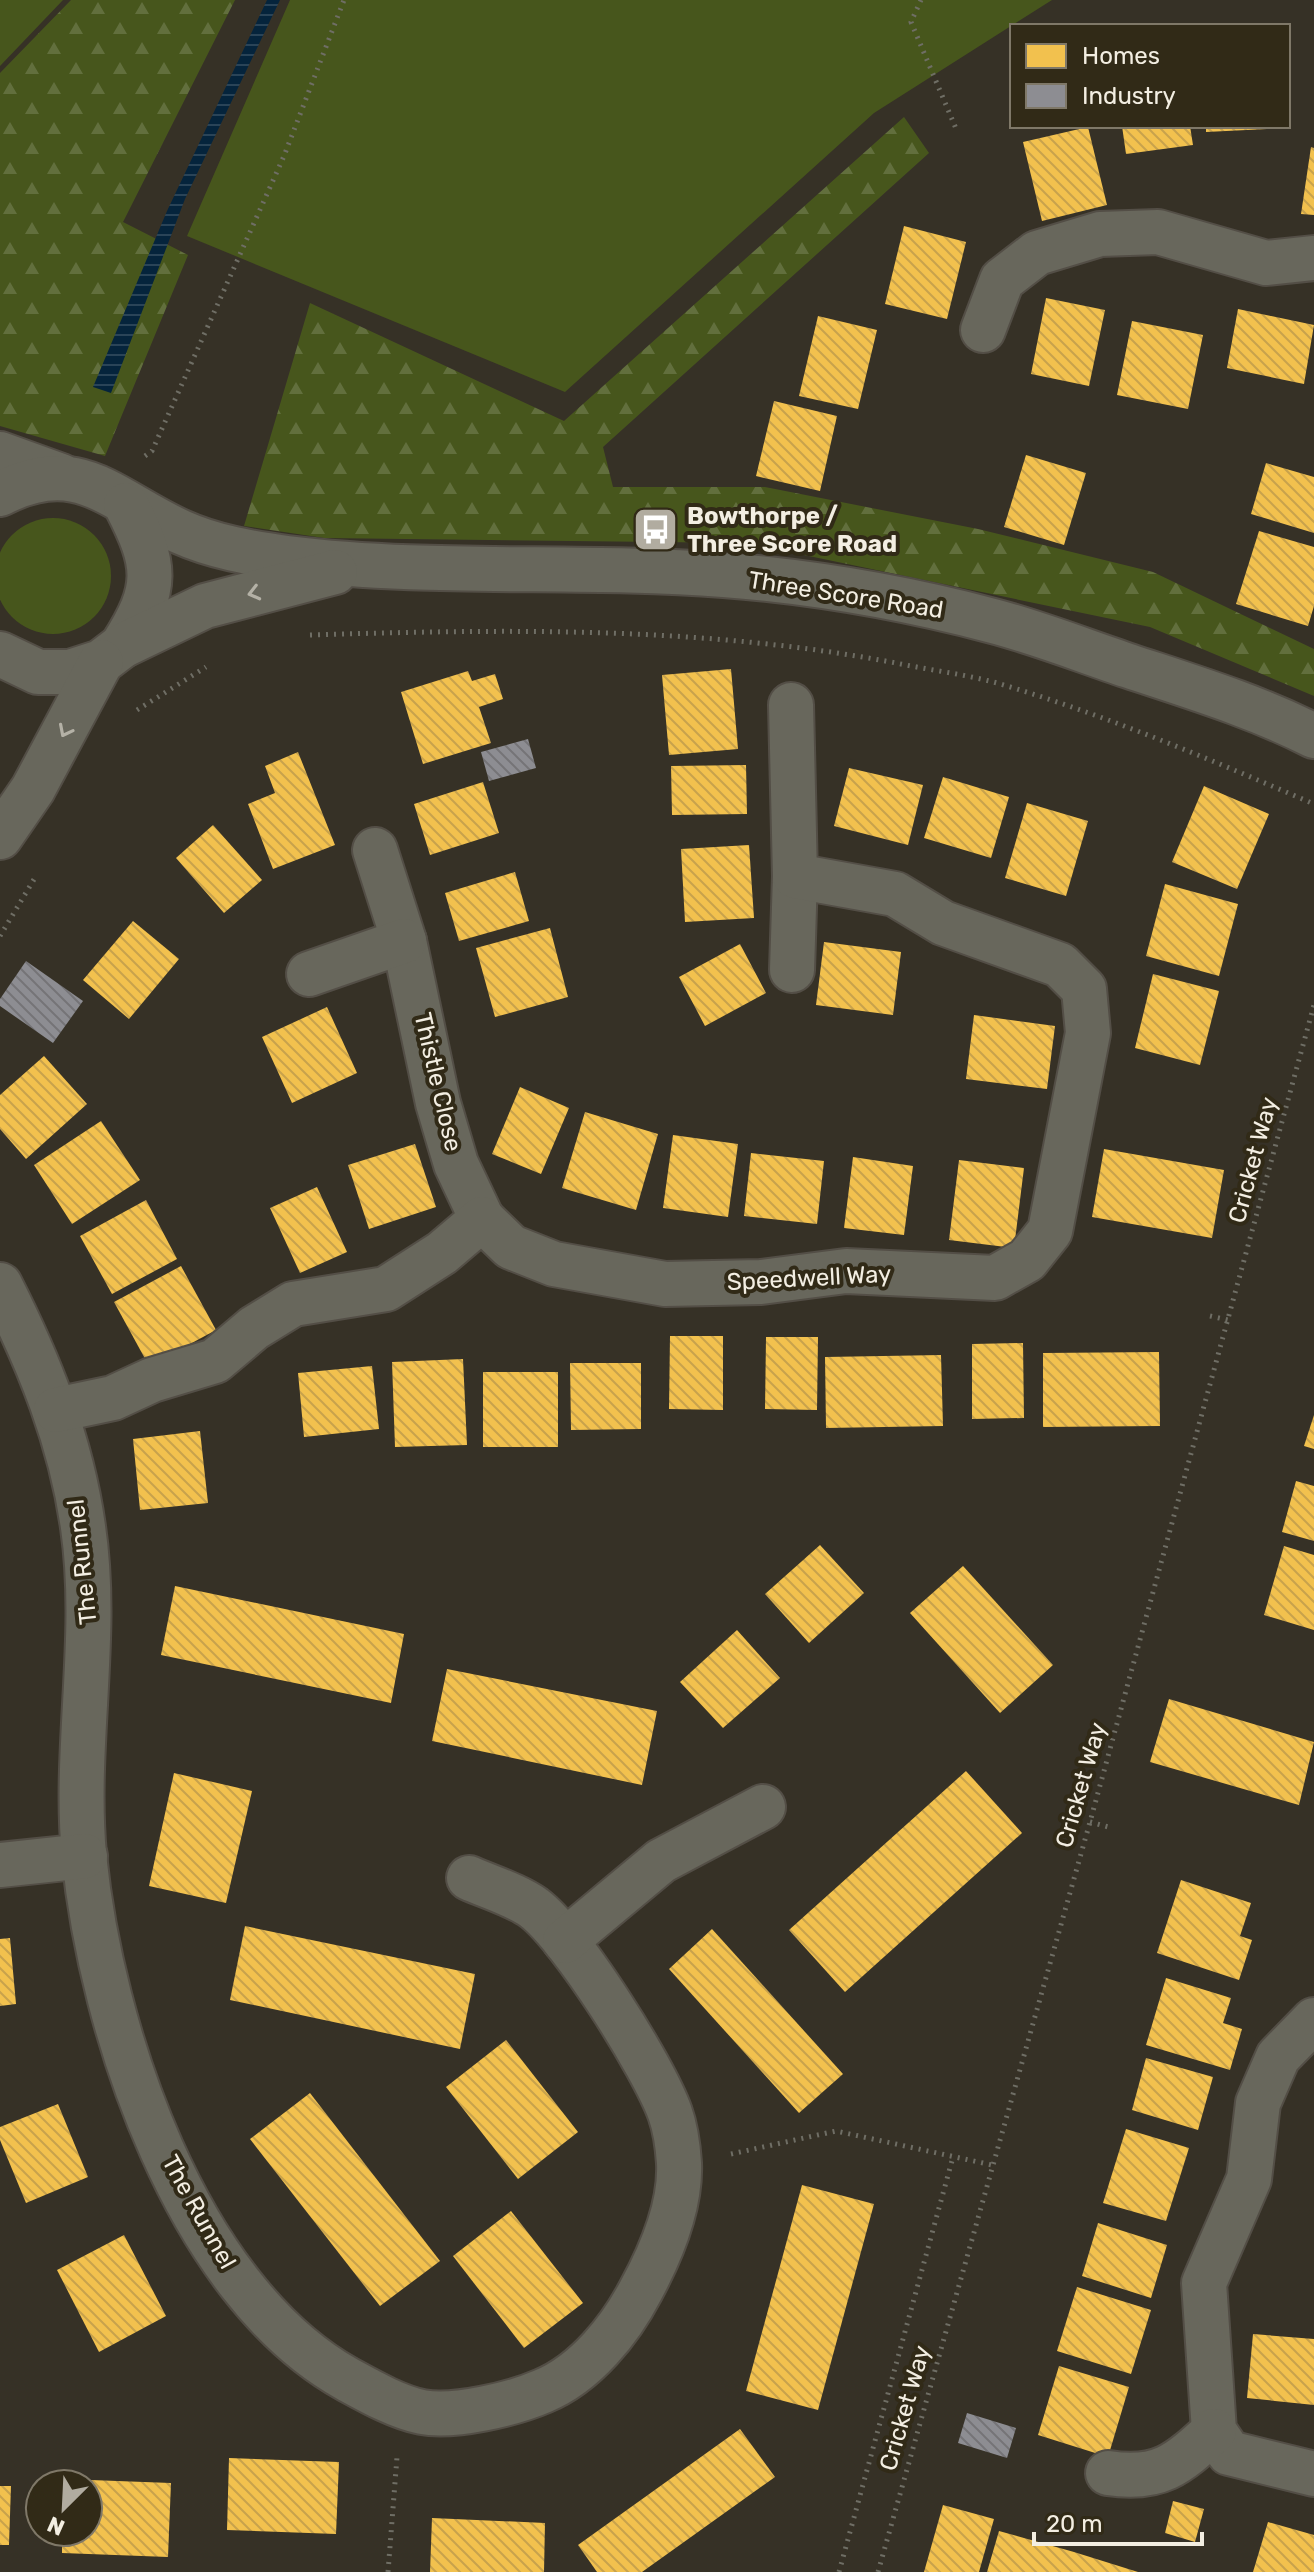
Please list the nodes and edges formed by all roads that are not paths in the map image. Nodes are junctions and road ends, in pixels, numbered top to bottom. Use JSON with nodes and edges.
{"nodes":[{"id":1,"x":1314,"y":258,"type":"edge"},
{"id":2,"x":983,"y":330,"type":"dead end"},
{"id":3,"x":0,"y":454,"type":"edge"},
{"id":4,"x":94,"y":488,"type":"junction"},
{"id":5,"x":0,"y":494,"type":"edge"},
{"id":6,"x":356,"y":567,"type":"junction"},
{"id":7,"x":0,"y":654,"type":"edge"},
{"id":8,"x":112,"y":654,"type":"junction"},
{"id":9,"x":791,"y":705,"type":"dead end"},
{"id":10,"x":1314,"y":736,"type":"edge"},
{"id":11,"x":0,"y":837,"type":"edge"},
{"id":12,"x":375,"y":850,"type":"dead end"},
{"id":13,"x":795,"y":876,"type":"junction"},
{"id":14,"x":404,"y":941,"type":"junction"},
{"id":15,"x":792,"y":970,"type":"dead end"},
{"id":16,"x":309,"y":974,"type":"dead end"},
{"id":17,"x":482,"y":1219,"type":"junction"},
{"id":18,"x":0,"y":1285,"type":"edge"},
{"id":19,"x":56,"y":1410,"type":"junction"},
{"id":20,"x":763,"y":1807,"type":"dead end"},
{"id":21,"x":85,"y":1856,"type":"junction"},
{"id":22,"x":0,"y":1865,"type":"edge"},
{"id":23,"x":469,"y":1878,"type":"dead end"},
{"id":24,"x":565,"y":1941,"type":"junction"},
{"id":25,"x":1314,"y":2020,"type":"edge"},
{"id":26,"x":1214,"y":2431,"type":"junction"},
{"id":27,"x":1108,"y":2473,"type":"dead end"},
{"id":28,"x":1314,"y":2474,"type":"edge"}],
"edges":[{"from":1,"to":2,"type":"street"},
{"from":3,"to":4,"type":"street","name":"Three Score Road"},
{"from":4,"to":5,"type":"street"},
{"from":4,"to":6,"type":"street","name":"Three Score Road"},
{"from":4,"to":8,"type":"street"},
{"from":6,"to":8,"type":"street","name":"Three Score Road","one_way":true},
{"from":6,"to":10,"type":"street","name":"Three Score Road"},
{"from":7,"to":8,"type":"street","name":"Three Score Road"},
{"from":8,"to":11,"type":"street","one_way":true},
{"from":9,"to":13,"type":"street"},
{"from":12,"to":14,"type":"street","name":"Thistle Close"},
{"from":13,"to":15,"type":"street"},
{"from":13,"to":17,"type":"street","name":"Speedwell Way"},
{"from":14,"to":16,"type":"street"},
{"from":14,"to":17,"type":"street","name":"Thistle Close"},
{"from":17,"to":19,"type":"street"},
{"from":18,"to":19,"type":"street","name":"The Runnel"},
{"from":19,"to":21,"type":"street","name":"The Runnel"},
{"from":20,"to":24,"type":"street"},
{"from":21,"to":22,"type":"street"},
{"from":21,"to":24,"type":"street","name":"The Runnel"},
{"from":23,"to":24,"type":"street","name":"The Runnel"},
{"from":25,"to":26,"type":"street"},
{"from":26,"to":27,"type":"street"},
{"from":26,"to":28,"type":"street"}]}
